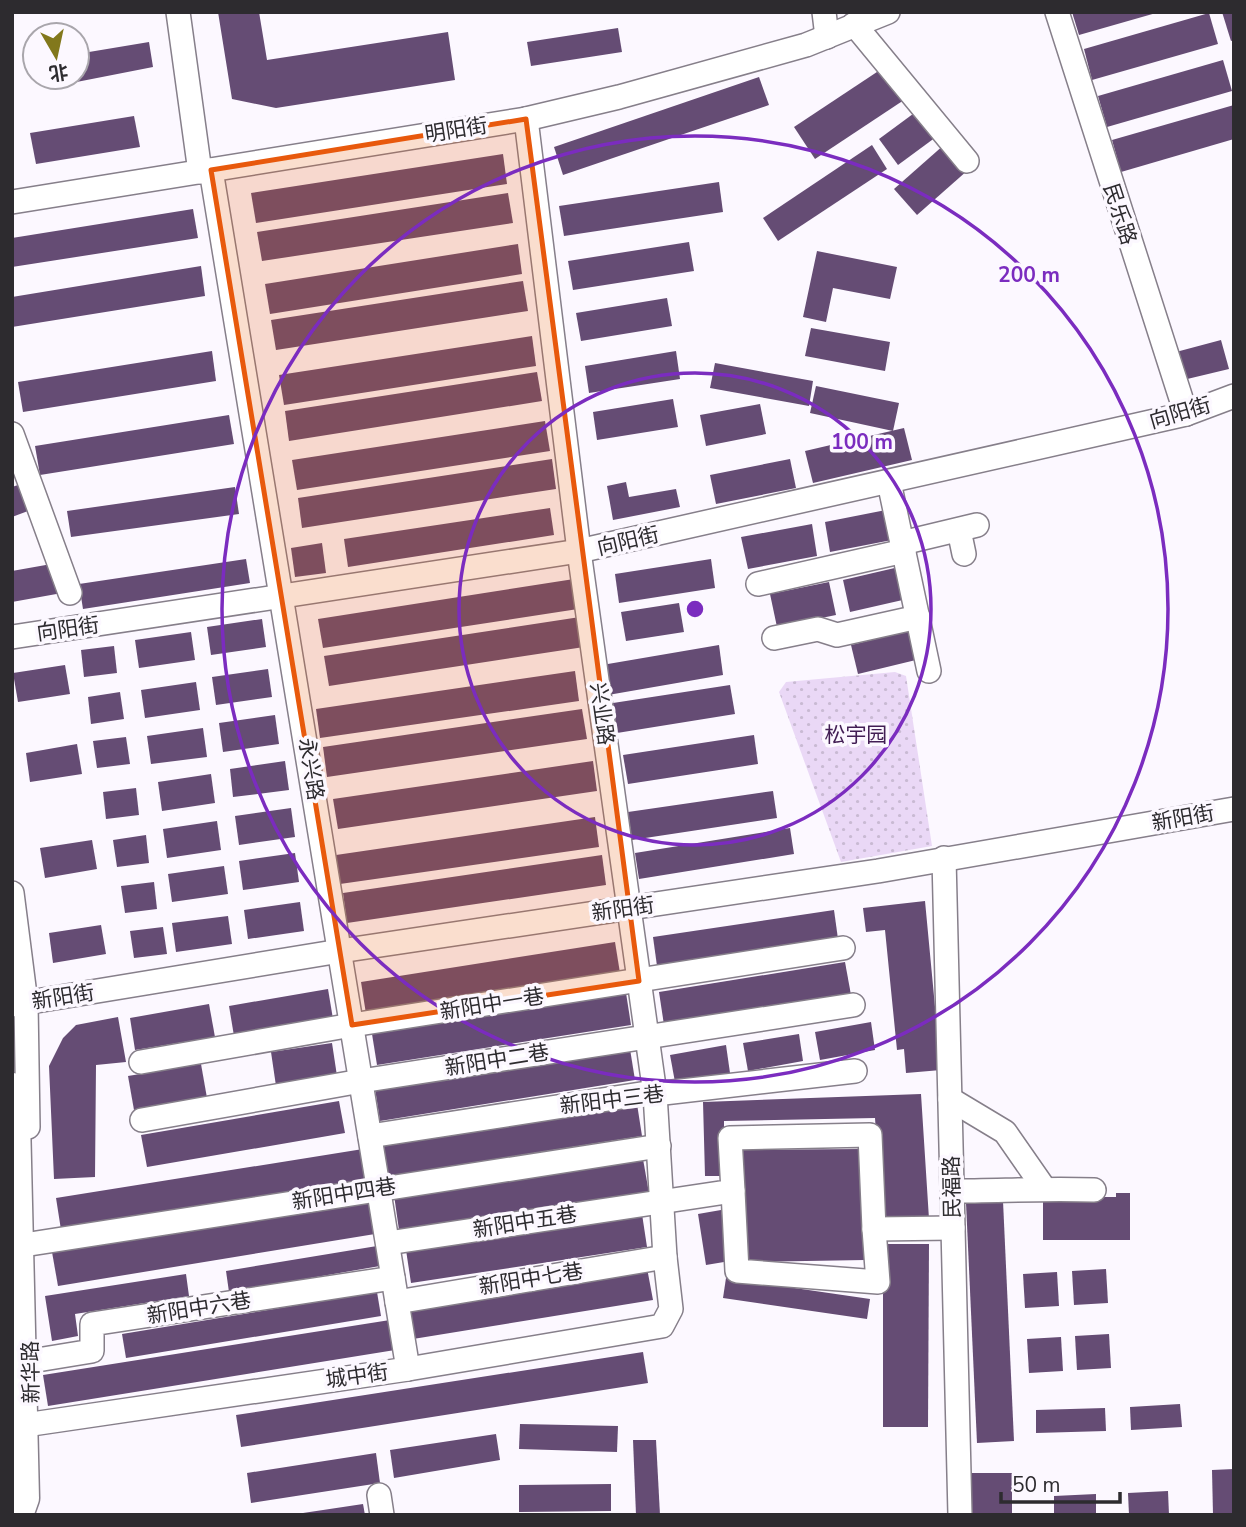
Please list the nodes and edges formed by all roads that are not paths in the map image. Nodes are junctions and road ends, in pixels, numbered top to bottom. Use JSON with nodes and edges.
{"nodes":[{"id":1,"x":177,"y":12,"type":"edge"},
{"id":2,"x":824,"y":12,"type":"edge"},
{"id":3,"x":888,"y":12,"type":"edge"},
{"id":4,"x":1056,"y":12,"type":"edge"},
{"id":5,"x":854,"y":24,"type":"junction"},
{"id":6,"x":827,"y":37,"type":"junction"},
{"id":7,"x":526,"y":119,"type":"junction"},
{"id":8,"x":967,"y":161,"type":"dead end"},
{"id":9,"x":206,"y":171,"type":"junction"},
{"id":10,"x":12,"y":202,"type":"edge"},
{"id":11,"x":1234,"y":396,"type":"edge"},
{"id":12,"x":1186,"y":414,"type":"junction"},
{"id":13,"x":12,"y":433,"type":"edge"},
{"id":14,"x":889,"y":482,"type":"junction"},
{"id":15,"x":903,"y":547,"type":"junction"},
{"id":16,"x":579,"y":551,"type":"junction"},
{"id":17,"x":964,"y":554,"type":"dead end"},
{"id":18,"x":758,"y":583,"type":"dead end"},
{"id":19,"x":70,"y":593,"type":"dead end"},
{"id":20,"x":283,"y":597,"type":"junction"},
{"id":21,"x":918,"y":617,"type":"junction"},
{"id":22,"x":12,"y":637,"type":"edge"},
{"id":23,"x":774,"y":638,"type":"dead end"},
{"id":24,"x":929,"y":671,"type":"dead end"},
{"id":25,"x":1234,"y":809,"type":"edge"},
{"id":26,"x":944,"y":859,"type":"junction"},
{"id":27,"x":12,"y":893,"type":"edge"},
{"id":28,"x":629,"y":908,"type":"junction"},
{"id":29,"x":843,"y":948,"type":"dead end"},
{"id":30,"x":340,"y":951,"type":"junction"},
{"id":31,"x":639,"y":981,"type":"junction"},
{"id":32,"x":19,"y":1004,"type":"edge"},
{"id":33,"x":853,"y":1005,"type":"dead end"},
{"id":34,"x":352,"y":1025,"type":"junction"},
{"id":35,"x":647,"y":1037,"type":"junction"},
{"id":36,"x":141,"y":1062,"type":"dead end"},
{"id":37,"x":855,"y":1071,"type":"dead end"},
{"id":38,"x":361,"y":1081,"type":"junction"},
{"id":39,"x":12,"y":1088,"type":"edge"},
{"id":40,"x":655,"y":1094,"type":"junction"},
{"id":41,"x":950,"y":1099,"type":"junction"},
{"id":42,"x":142,"y":1120,"type":"dead end"},
{"id":43,"x":370,"y":1136,"type":"junction"},
{"id":44,"x":659,"y":1146,"type":"junction"},
{"id":45,"x":379,"y":1188,"type":"junction"},
{"id":46,"x":1044,"y":1188,"type":"junction"},
{"id":47,"x":1094,"y":1190,"type":"dead end"},
{"id":48,"x":733,"y":1191,"type":"junction"},
{"id":49,"x":952,"y":1191,"type":"junction"},
{"id":50,"x":662,"y":1201,"type":"junction"},
{"id":51,"x":953,"y":1228,"type":"junction"},
{"id":52,"x":874,"y":1229,"type":"junction"},
{"id":53,"x":388,"y":1243,"type":"junction"},
{"id":54,"x":30,"y":1244,"type":"junction"},
{"id":55,"x":665,"y":1257,"type":"junction"},
{"id":56,"x":393,"y":1278,"type":"junction"},
{"id":57,"x":397,"y":1302,"type":"junction"},
{"id":58,"x":671,"y":1308,"type":"joint"},
{"id":59,"x":31,"y":1361,"type":"junction"},
{"id":60,"x":408,"y":1368,"type":"junction"},
{"id":61,"x":32,"y":1424,"type":"junction"},
{"id":62,"x":12,"y":1467,"type":"edge"},
{"id":63,"x":15,"y":1515,"type":"edge"},
{"id":64,"x":36,"y":1515,"type":"edge"},
{"id":65,"x":960,"y":1515,"type":"edge"}],
"edges":[{"from":1,"to":9,"type":"street","name":"永兴路"},
{"from":2,"to":6,"type":"street"},
{"from":3,"to":5,"type":"street","name":"明阳街"},
{"from":4,"to":12,"type":"street","name":"民乐路"},
{"from":5,"to":6,"type":"street","name":"明阳街"},
{"from":5,"to":8,"type":"street"},
{"from":6,"to":7,"type":"street","name":"明阳街"},
{"from":7,"to":9,"type":"street","name":"明阳街"},
{"from":7,"to":16,"type":"street","name":"兴业路"},
{"from":9,"to":10,"type":"street","name":"明阳街"},
{"from":9,"to":20,"type":"street","name":"永兴路"},
{"from":11,"to":12,"type":"street","name":"向阳街"},
{"from":12,"to":14,"type":"street","name":"向阳街"},
{"from":13,"to":19,"type":"street"},
{"from":14,"to":15,"type":"street"},
{"from":14,"to":16,"type":"street","name":"向阳街"},
{"from":15,"to":17,"type":"street"},
{"from":15,"to":18,"type":"street"},
{"from":15,"to":21,"type":"street"},
{"from":16,"to":20,"type":"street","name":"向阳街"},
{"from":16,"to":28,"type":"street","name":"兴业路"},
{"from":20,"to":22,"type":"street","name":"向阳街"},
{"from":20,"to":30,"type":"street","name":"永兴路"},
{"from":21,"to":23,"type":"street"},
{"from":21,"to":24,"type":"street"},
{"from":25,"to":26,"type":"street","name":"新阳街"},
{"from":26,"to":28,"type":"street","name":"新阳街"},
{"from":26,"to":41,"type":"street","name":"民福路"},
{"from":27,"to":32,"type":"street","name":"新华路"},
{"from":28,"to":30,"type":"street","name":"新阳街"},
{"from":28,"to":31,"type":"street","name":"兴业路"},
{"from":29,"to":31,"type":"street","name":"新阳中一巷"},
{"from":30,"to":32,"type":"street","name":"新阳街"},
{"from":30,"to":34,"type":"street","name":"永兴路"},
{"from":31,"to":34,"type":"street","name":"新阳中一巷"},
{"from":31,"to":35,"type":"street","name":"兴业路"},
{"from":32,"to":54,"type":"street","name":"新华路"},
{"from":33,"to":35,"type":"street","name":"新阳中二巷"},
{"from":34,"to":36,"type":"street","name":"新阳中一巷"},
{"from":34,"to":38,"type":"street","name":"永兴路"},
{"from":35,"to":38,"type":"street","name":"新阳中二巷"},
{"from":35,"to":40,"type":"street","name":"兴业路"},
{"from":37,"to":40,"type":"street","name":"新阳中三巷"},
{"from":38,"to":42,"type":"street","name":"新阳中二巷"},
{"from":38,"to":43,"type":"street","name":"永兴路"},
{"from":39,"to":63,"type":"main road"},
{"from":40,"to":43,"type":"street","name":"新阳中三巷"},
{"from":40,"to":44,"type":"street","name":"兴业路"},
{"from":41,"to":46,"type":"street"},
{"from":41,"to":49,"type":"street","name":"民福路"},
{"from":43,"to":45,"type":"street","name":"永兴路"},
{"from":44,"to":45,"type":"street","name":"新阳中四巷"},
{"from":44,"to":50,"type":"street","name":"兴业路"},
{"from":45,"to":53,"type":"street","name":"永兴路"},
{"from":45,"to":54,"type":"street","name":"新阳中四巷"},
{"from":46,"to":47,"type":"street"},
{"from":46,"to":49,"type":"street"},
{"from":48,"to":50,"type":"street","name":"新阳中五巷"},
{"from":48,"to":52,"type":"street"},
{"from":48,"to":52,"type":"street"},
{"from":49,"to":51,"type":"street","name":"民福路"},
{"from":50,"to":53,"type":"street","name":"新阳中五巷"},
{"from":50,"to":55,"type":"street","name":"兴业路"},
{"from":51,"to":52,"type":"street"},
{"from":51,"to":65,"type":"street","name":"民福路"},
{"from":53,"to":56,"type":"street","name":"永兴路"},
{"from":54,"to":59,"type":"street","name":"新华路"},
{"from":55,"to":57,"type":"street","name":"新阳中七巷"},
{"from":55,"to":58,"type":"street","name":"兴业路"},
{"from":56,"to":57,"type":"street","name":"永兴路"},
{"from":56,"to":59,"type":"street","name":"新阳中六巷"},
{"from":57,"to":60,"type":"street","name":"永兴路"},
{"from":58,"to":60,"type":"street","name":"城中街"},
{"from":59,"to":61,"type":"street","name":"新华路"},
{"from":60,"to":61,"type":"street","name":"城中街"},
{"from":61,"to":64,"type":"street","name":"新华路"},
{"from":62,"to":63,"type":"street"}]}
